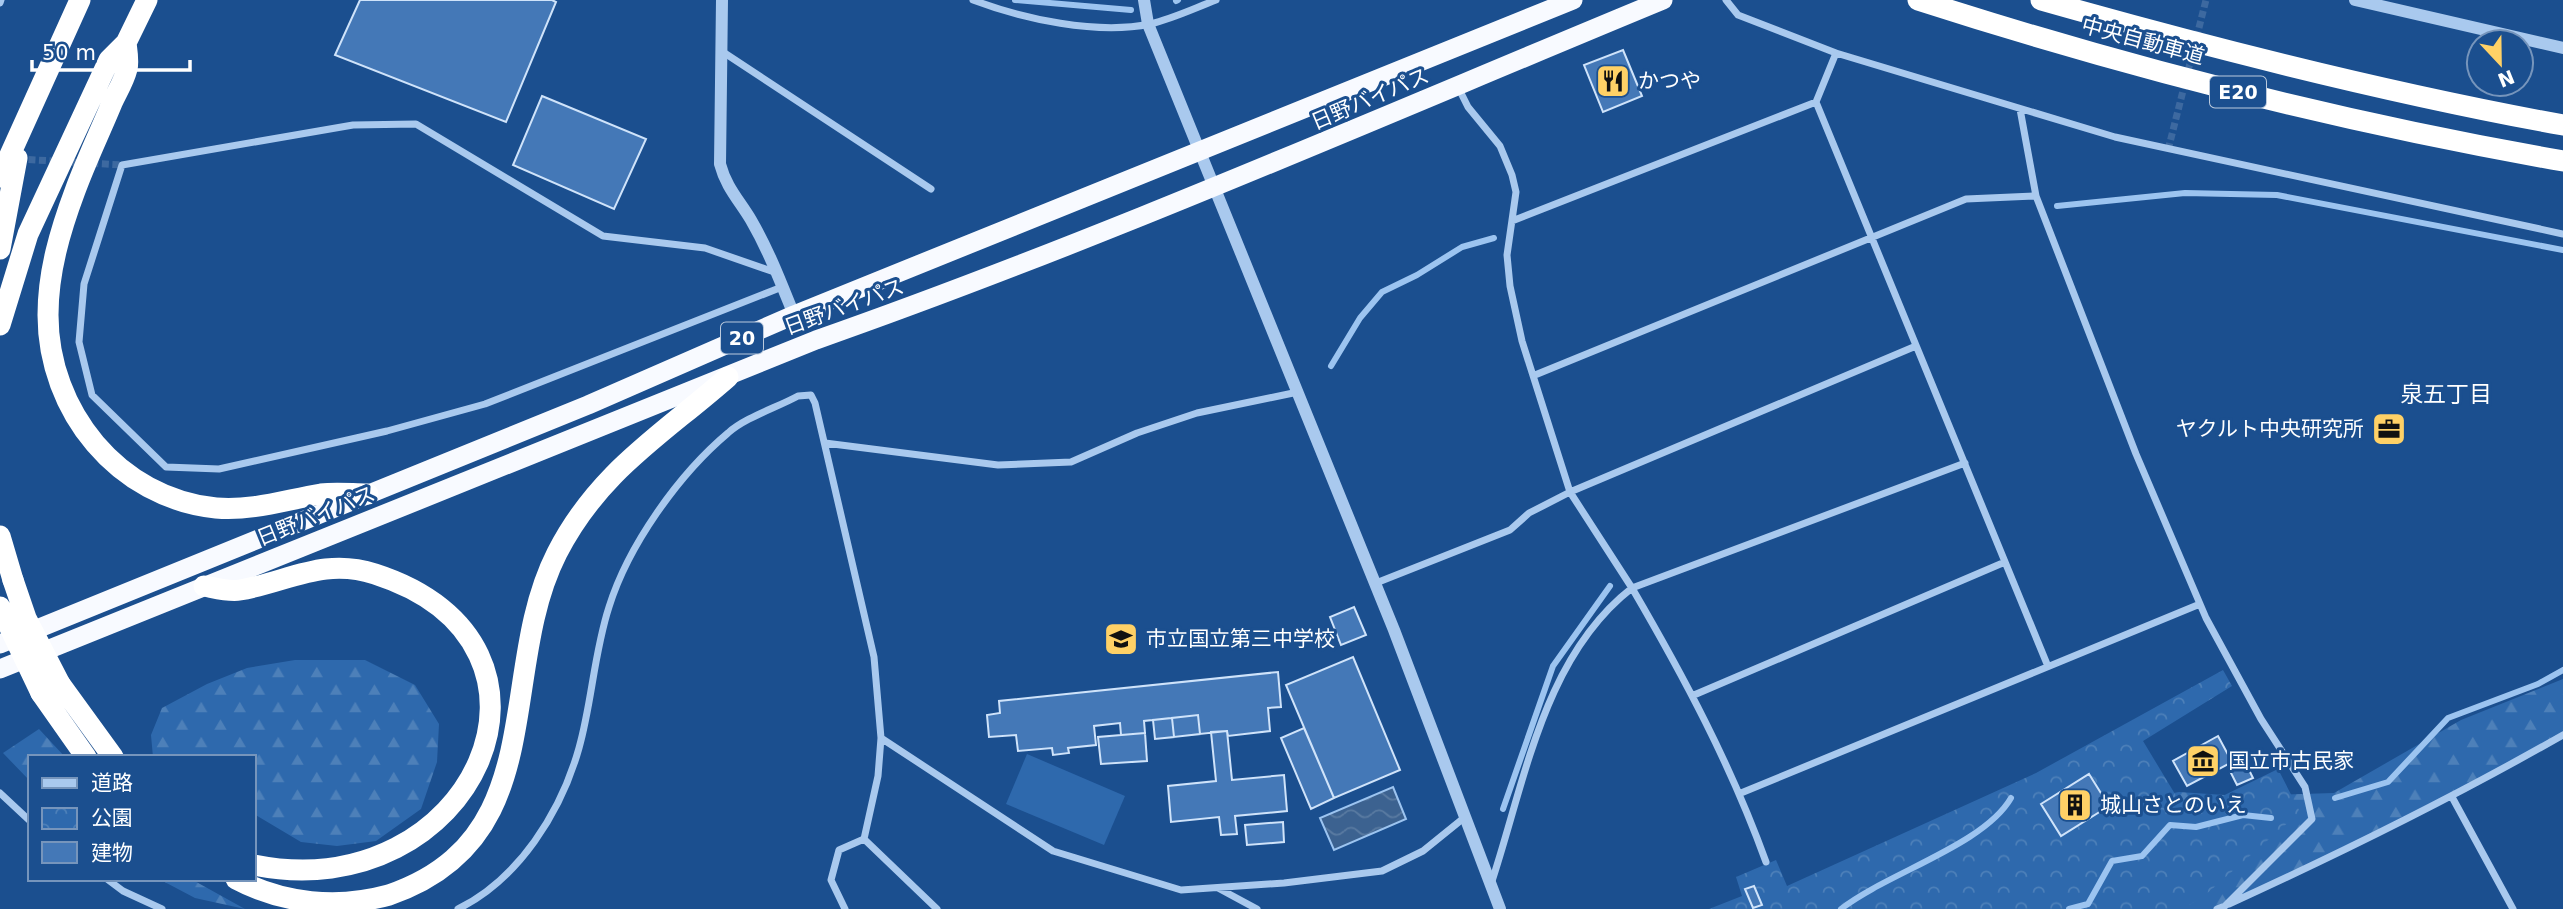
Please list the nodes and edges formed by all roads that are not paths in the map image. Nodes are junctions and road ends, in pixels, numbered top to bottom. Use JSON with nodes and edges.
{"nodes":[{"id":1,"x":79,"y":0,"type":"edge"},
{"id":2,"x":147,"y":0,"type":"edge"},
{"id":3,"x":722,"y":0,"type":"edge"},
{"id":4,"x":974,"y":0,"type":"edge"},
{"id":5,"x":1144,"y":0,"type":"edge"},
{"id":6,"x":1216,"y":0,"type":"edge"},
{"id":7,"x":1573,"y":0,"type":"edge"},
{"id":8,"x":1663,"y":0,"type":"edge"},
{"id":9,"x":1726,"y":0,"type":"edge"},
{"id":10,"x":1918,"y":0,"type":"edge"},
{"id":11,"x":2041,"y":0,"type":"edge"},
{"id":12,"x":2355,"y":0,"type":"edge"},
{"id":13,"x":1149,"y":24,"type":"junction"},
{"id":14,"x":126,"y":43,"type":"junction"},
{"id":15,"x":2563,"y":48,"type":"edge"},
{"id":16,"x":723,"y":52,"type":"junction"},
{"id":17,"x":1836,"y":53,"type":"junction"},
{"id":18,"x":1458,"y":87,"type":"junction"},
{"id":19,"x":1816,"y":102,"type":"junction"},
{"id":20,"x":2020,"y":109,"type":"junction"},
{"id":21,"x":2563,"y":125,"type":"edge"},
{"id":22,"x":22,"y":129,"type":"junction"},
{"id":23,"x":1202,"y":151,"type":"junction"},
{"id":24,"x":2563,"y":161,"type":"edge"},
{"id":25,"x":0,"y":177,"type":"edge"},
{"id":26,"x":1216,"y":186,"type":"junction"},
{"id":27,"x":931,"y":189,"type":"dead end"},
{"id":28,"x":2036,"y":196,"type":"junction"},
{"id":29,"x":1512,"y":221,"type":"junction"},
{"id":30,"x":2563,"y":234,"type":"edge"},
{"id":31,"x":1871,"y":236,"type":"junction"},
{"id":32,"x":0,"y":249,"type":"edge"},
{"id":33,"x":778,"y":273,"type":"junction"},
{"id":34,"x":782,"y":288,"type":"junction"},
{"id":35,"x":794,"y":315,"type":"junction"},
{"id":36,"x":0,"y":325,"type":"edge"},
{"id":37,"x":1916,"y":346,"type":"junction"},
{"id":38,"x":1535,"y":375,"type":"junction"},
{"id":39,"x":729,"y":377,"type":"junction"},
{"id":40,"x":1299,"y":392,"type":"junction"},
{"id":41,"x":825,"y":443,"type":"junction"},
{"id":42,"x":1965,"y":463,"type":"junction"},
{"id":43,"x":1570,"y":492,"type":"junction"},
{"id":44,"x":368,"y":494,"type":"junction"},
{"id":45,"x":0,"y":536,"type":"edge"},
{"id":46,"x":2005,"y":562,"type":"junction"},
{"id":47,"x":1376,"y":583,"type":"junction"},
{"id":48,"x":204,"y":586,"type":"junction"},
{"id":49,"x":1632,"y":588,"type":"junction"},
{"id":50,"x":2200,"y":604,"type":"junction"},
{"id":51,"x":0,"y":607,"type":"edge"},
{"id":52,"x":0,"y":644,"type":"edge"},
{"id":53,"x":2048,"y":664,"type":"junction"},
{"id":54,"x":0,"y":669,"type":"edge"},
{"id":55,"x":50,"y":688,"type":"junction"},
{"id":56,"x":1694,"y":695,"type":"junction"},
{"id":57,"x":2563,"y":735,"type":"edge"},
{"id":58,"x":881,"y":738,"type":"junction"},
{"id":59,"x":85,"y":755,"type":"edge"},
{"id":60,"x":111,"y":755,"type":"edge"},
{"id":61,"x":0,"y":793,"type":"edge"},
{"id":62,"x":1741,"y":793,"type":"junction"},
{"id":63,"x":2452,"y":797,"type":"junction"},
{"id":64,"x":1465,"y":817,"type":"junction"},
{"id":65,"x":28,"y":819,"type":"edge"},
{"id":66,"x":864,"y":839,"type":"junction"},
{"id":67,"x":1766,"y":862,"type":"dead end"},
{"id":68,"x":256,"y":866,"type":"edge"},
{"id":69,"x":110,"y":881,"type":"edge"},
{"id":70,"x":242,"y":881,"type":"edge"},
{"id":71,"x":1491,"y":885,"type":"junction"},
{"id":72,"x":1218,"y":888,"type":"junction"},
{"id":73,"x":2221,"y":907,"type":"edge"},
{"id":74,"x":162,"y":909,"type":"edge"},
{"id":75,"x":458,"y":909,"type":"edge"},
{"id":76,"x":845,"y":909,"type":"edge"},
{"id":77,"x":937,"y":909,"type":"edge"},
{"id":78,"x":1257,"y":909,"type":"edge"},
{"id":79,"x":1500,"y":909,"type":"edge"},
{"id":80,"x":2513,"y":909,"type":"edge"}],
"edges":[{"from":1,"to":22,"type":"highway"},
{"from":2,"to":14,"type":"highway"},
{"from":3,"to":16,"type":"street"},
{"from":4,"to":13,"type":"street"},
{"from":5,"to":13,"type":"street"},
{"from":6,"to":13,"type":"street"},
{"from":7,"to":23,"type":"highway","name":"日野バイパス","number":"20"},
{"from":8,"to":18,"type":"highway","name":"日野バイパス","number":"20"},
{"from":9,"to":17,"type":"street"},
{"from":10,"to":24,"type":"highway","name":"中央自動車道","number":"E20"},
{"from":11,"to":21,"type":"highway","name":"中央自動車道","number":"E20"},
{"from":12,"to":15,"type":"street"},
{"from":13,"to":23,"type":"street"},
{"from":14,"to":36,"type":"highway"},
{"from":14,"to":44,"type":"highway"},
{"from":16,"to":27,"type":"street"},
{"from":16,"to":33,"type":"street"},
{"from":17,"to":19,"type":"street"},
{"from":17,"to":20,"type":"street"},
{"from":18,"to":26,"type":"highway","name":"日野バイパス","number":"20"},
{"from":18,"to":29,"type":"street"},
{"from":19,"to":29,"type":"street"},
{"from":19,"to":31,"type":"street"},
{"from":20,"to":28,"type":"street"},
{"from":20,"to":30,"type":"street"},
{"from":22,"to":25,"type":"highway"},
{"from":22,"to":32,"type":"highway"},
{"from":23,"to":26,"type":"street"},
{"from":23,"to":35,"type":"highway","name":"日野バイパス","number":"20"},
{"from":26,"to":39,"type":"highway","name":"日野バイパス","number":"20"},
{"from":26,"to":40,"type":"street"},
{"from":28,"to":31,"type":"street"},
{"from":28,"to":50,"type":"street"},
{"from":29,"to":38,"type":"street"},
{"from":31,"to":37,"type":"street"},
{"from":31,"to":38,"type":"street"},
{"from":33,"to":34,"type":"street"},
{"from":33,"to":34,"type":"street"},
{"from":34,"to":35,"type":"street"},
{"from":35,"to":44,"type":"highway","name":"日野バイパス","number":"20"},
{"from":37,"to":42,"type":"street"},
{"from":37,"to":43,"type":"street"},
{"from":38,"to":43,"type":"street"},
{"from":39,"to":48,"type":"highway","name":"日野バイパス","number":"20"},
{"from":39,"to":70,"type":"highway"},
{"from":40,"to":41,"type":"street"},
{"from":40,"to":47,"type":"street"},
{"from":41,"to":58,"type":"street"},
{"from":41,"to":75,"type":"street"},
{"from":42,"to":46,"type":"street"},
{"from":42,"to":49,"type":"street"},
{"from":43,"to":47,"type":"street"},
{"from":43,"to":49,"type":"street"},
{"from":44,"to":52,"type":"highway","name":"日野バイパス","number":"20"},
{"from":45,"to":55,"type":"highway","bridge":true},
{"from":46,"to":53,"type":"street"},
{"from":46,"to":56,"type":"street"},
{"from":47,"to":64,"type":"street"},
{"from":48,"to":54,"type":"highway","name":"日野バイパス","number":"20"},
{"from":48,"to":68,"type":"highway"},
{"from":49,"to":56,"type":"street"},
{"from":49,"to":71,"type":"street"},
{"from":50,"to":53,"type":"street"},
{"from":50,"to":73,"type":"street"},
{"from":51,"to":55,"type":"highway","bridge":true},
{"from":53,"to":62,"type":"street"},
{"from":55,"to":59,"type":"highway"},
{"from":55,"to":60,"type":"highway"},
{"from":56,"to":62,"type":"street"},
{"from":57,"to":63,"type":"street"},
{"from":58,"to":66,"type":"street"},
{"from":58,"to":72,"type":"street"},
{"from":61,"to":65,"type":"street"},
{"from":62,"to":67,"type":"street"},
{"from":63,"to":73,"type":"street"},
{"from":63,"to":80,"type":"street"},
{"from":64,"to":71,"type":"street"},
{"from":64,"to":72,"type":"street"},
{"from":66,"to":76,"type":"street"},
{"from":66,"to":77,"type":"street"},
{"from":69,"to":74,"type":"street"},
{"from":71,"to":79,"type":"street"},
{"from":72,"to":78,"type":"street"}]}
